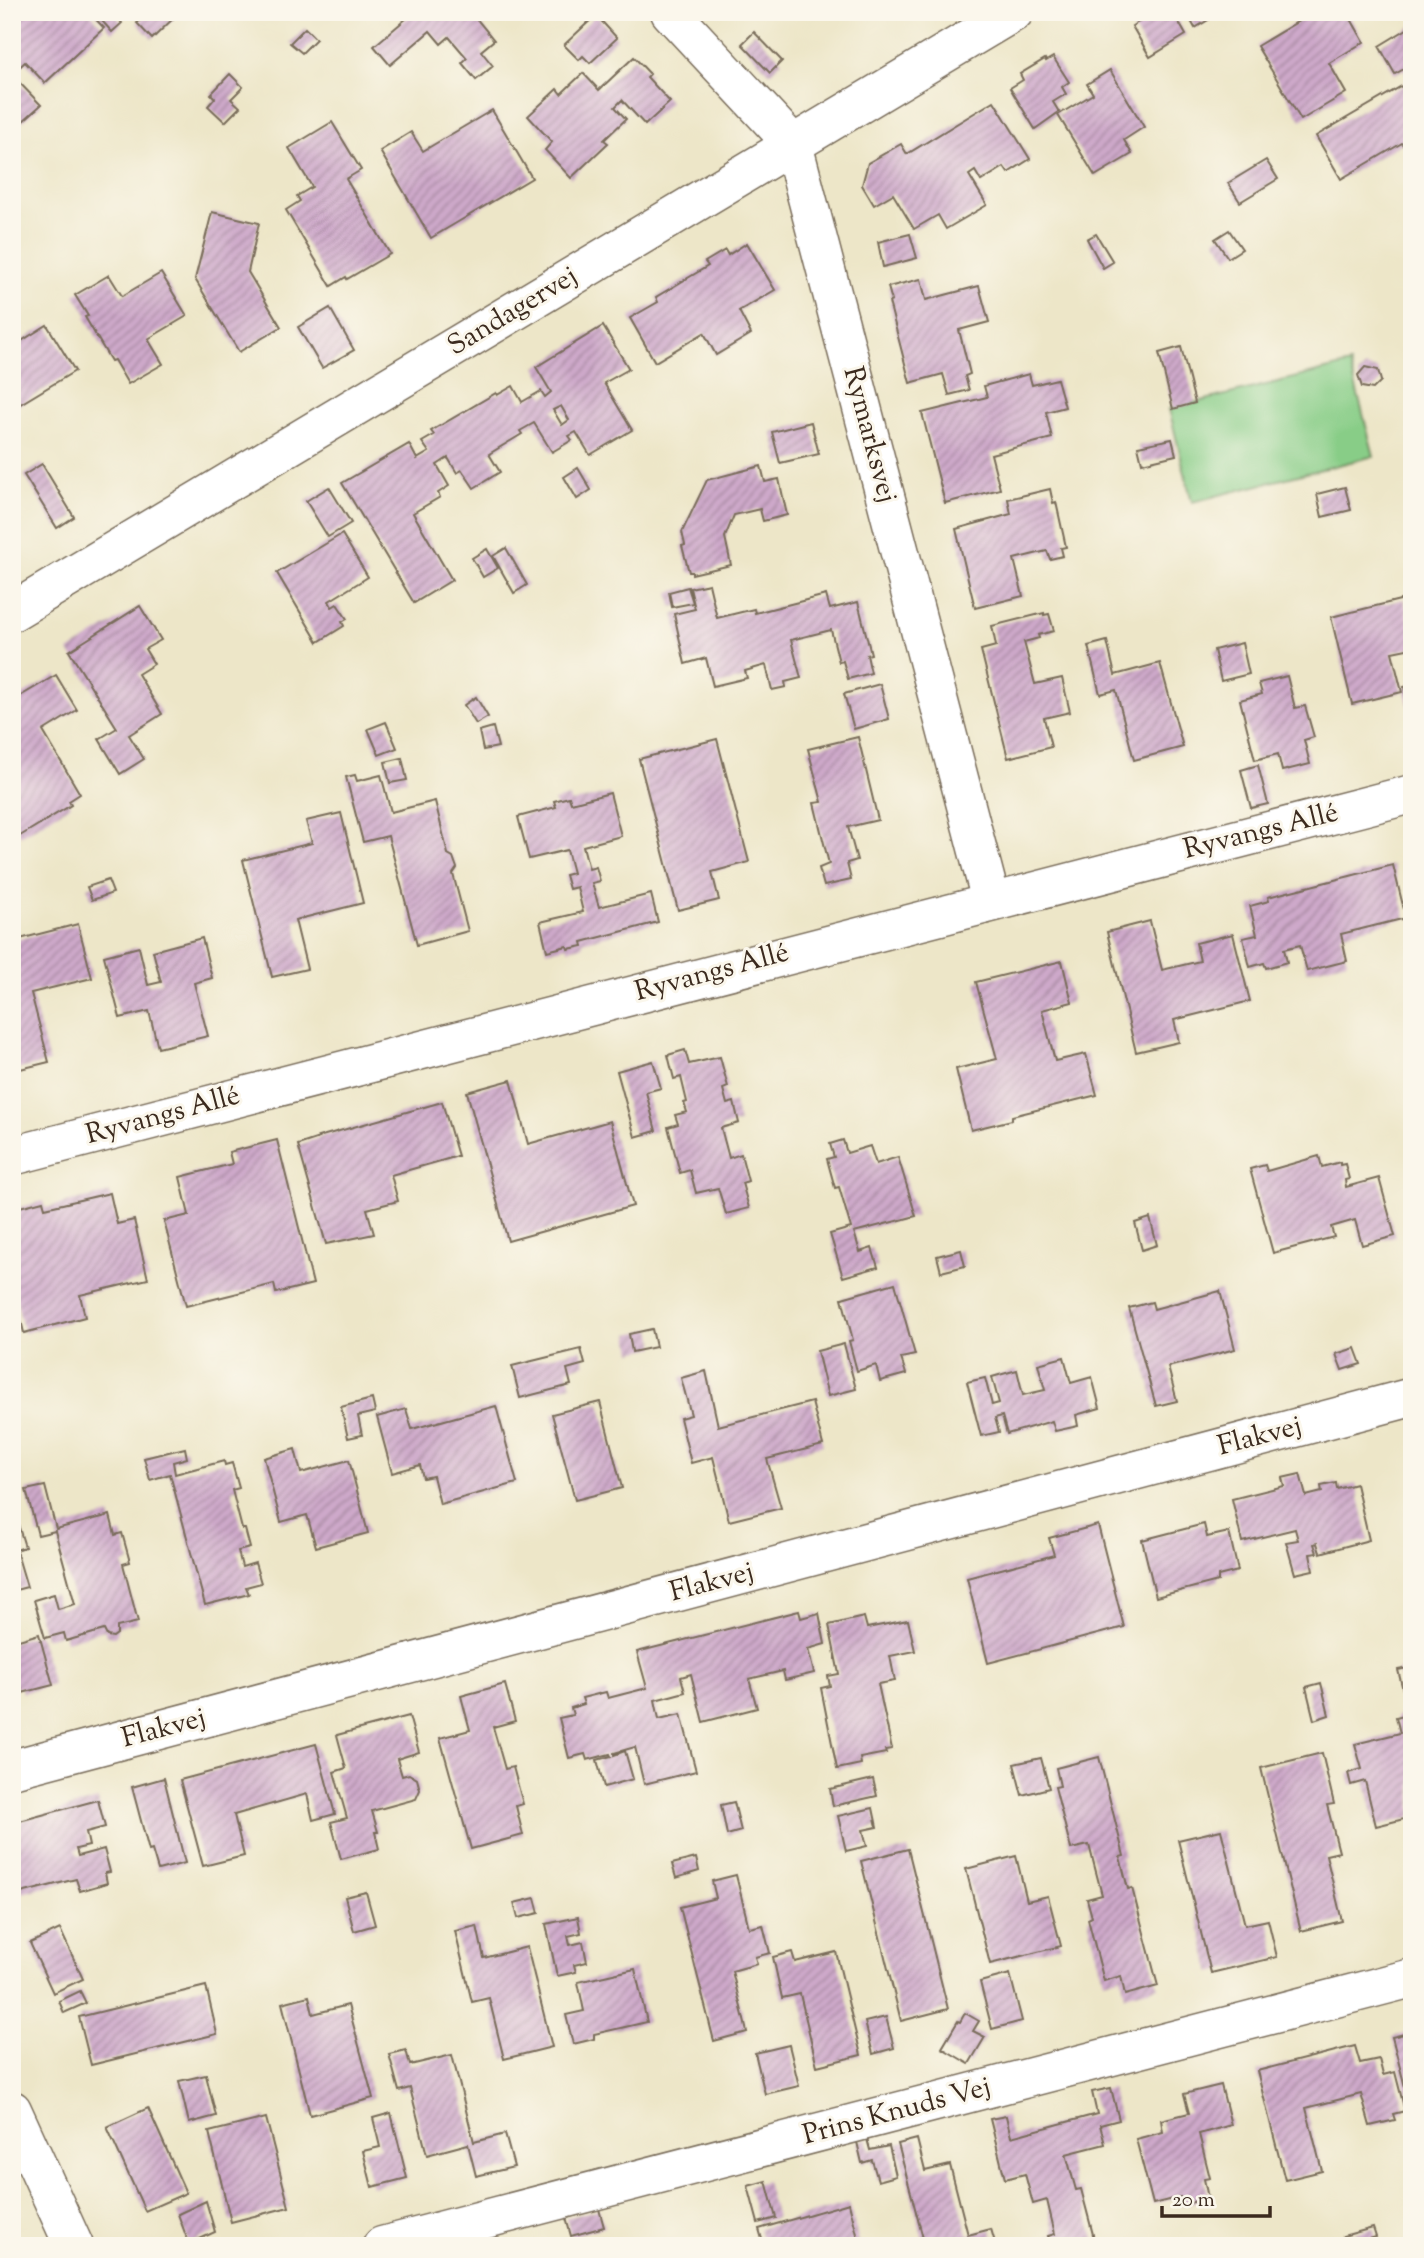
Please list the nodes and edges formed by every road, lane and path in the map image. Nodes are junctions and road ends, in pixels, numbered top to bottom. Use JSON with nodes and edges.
{"nodes":[{"id":1,"x":670,"y":12,"type":"edge"},
{"id":2,"x":1014,"y":12,"type":"edge"},
{"id":3,"x":793,"y":144,"type":"junction"},
{"id":4,"x":12,"y":611,"type":"edge"},
{"id":5,"x":1412,"y":794,"type":"edge"},
{"id":6,"x":991,"y":901,"type":"junction"},
{"id":7,"x":12,"y":1156,"type":"edge"},
{"id":8,"x":1412,"y":1397,"type":"edge"},
{"id":9,"x":12,"y":1769,"type":"edge"},
{"id":10,"x":1412,"y":1978,"type":"edge"},
{"id":11,"x":12,"y":2110,"type":"edge"},
{"id":12,"x":74,"y":2246,"type":"edge"},
{"id":13,"x":382,"y":2246,"type":"edge"}],
"edges":[{"from":1,"to":3,"type":"street","name":"Rymarksvej"},
{"from":2,"to":3,"type":"street","name":"Sandagervej"},
{"from":3,"to":4,"type":"street","name":"Sandagervej"},
{"from":3,"to":6,"type":"street","name":"Rymarksvej"},
{"from":5,"to":6,"type":"street","name":"Ryvangs Allé"},
{"from":6,"to":7,"type":"street","name":"Ryvangs Allé"},
{"from":8,"to":9,"type":"street","name":"Flakvej"},
{"from":10,"to":13,"type":"street","name":"Prins Knuds Vej"},
{"from":11,"to":12,"type":"street"}]}
